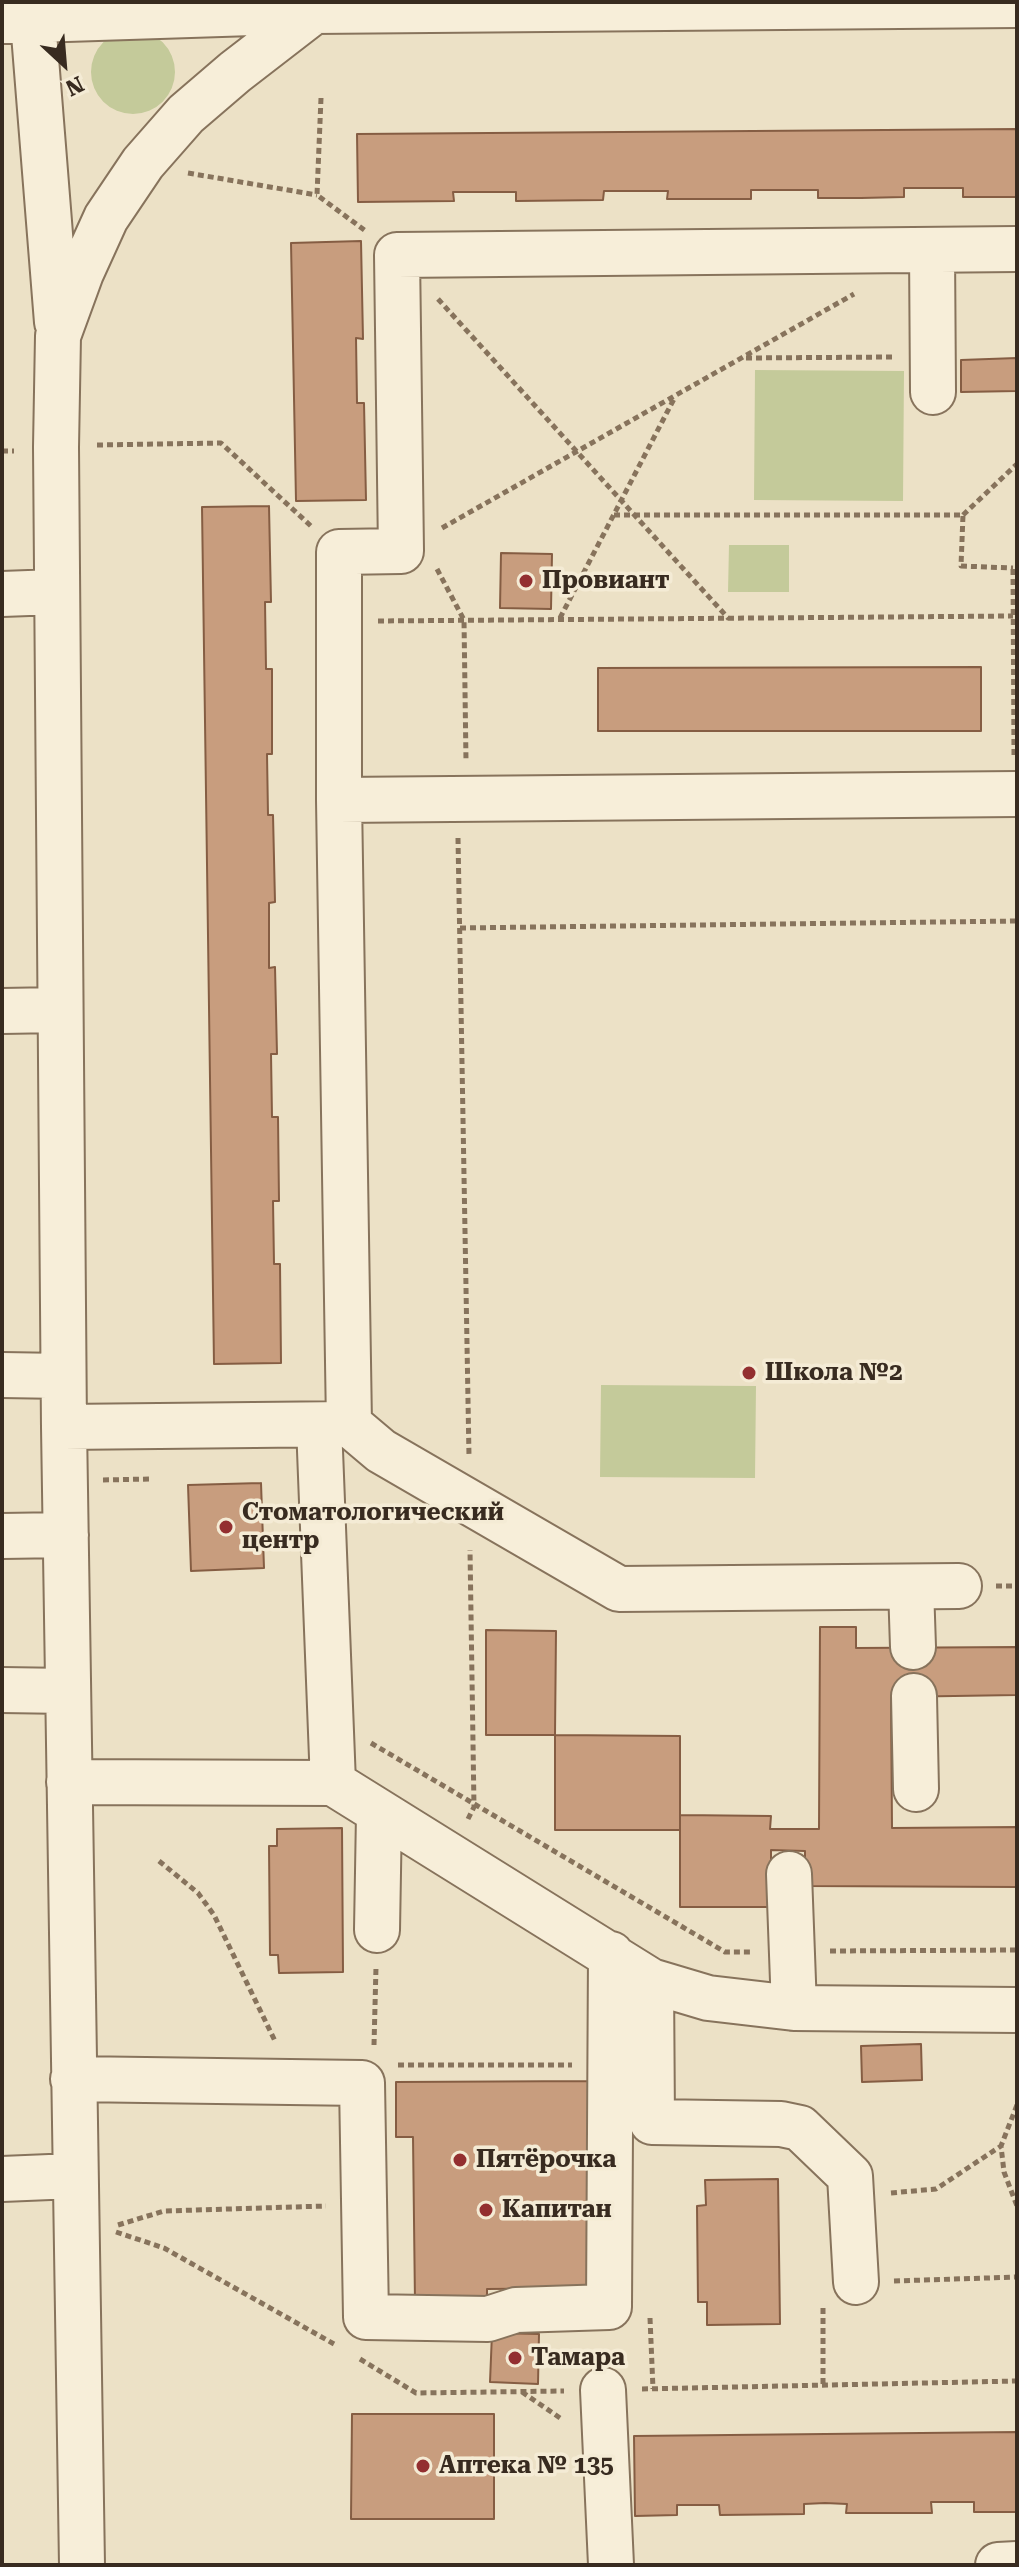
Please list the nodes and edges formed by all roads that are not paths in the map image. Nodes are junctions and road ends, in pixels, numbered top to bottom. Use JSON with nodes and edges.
{"nodes":[{"id":1,"x":1017,"y":5,"type":"edge"},
{"id":2,"x":548,"y":6,"type":"edge"},
{"id":3,"x":88,"y":9,"type":"edge"},
{"id":4,"x":314,"y":11,"type":"junction"},
{"id":5,"x":17,"y":21,"type":"edge"},
{"id":6,"x":1017,"y":249,"type":"edge"},
{"id":7,"x":932,"y":250,"type":"junction"},
{"id":8,"x":58,"y":336,"type":"junction"},
{"id":9,"x":933,"y":374,"type":"road end"},
{"id":10,"x":56,"y":592,"type":"junction"},
{"id":11,"x":2,"y":594,"type":"edge"},
{"id":12,"x":1016,"y":794,"type":"edge"},
{"id":13,"x":339,"y":800,"type":"junction"},
{"id":14,"x":59,"y":1010,"type":"junction"},
{"id":15,"x":2,"y":1011,"type":"edge"},
{"id":16,"x":2,"y":1375,"type":"edge"},
{"id":17,"x":63,"y":1376,"type":"junction"},
{"id":18,"x":334,"y":1424,"type":"junction"},
{"id":19,"x":64,"y":1427,"type":"junction"},
{"id":20,"x":66,"y":1535,"type":"junction"},
{"id":21,"x":2,"y":1536,"type":"edge"},
{"id":22,"x":959,"y":1586,"type":"dead end"},
{"id":23,"x":911,"y":1587,"type":"junction"},
{"id":24,"x":913,"y":1647,"type":"dead end"},
{"id":25,"x":2,"y":1690,"type":"edge"},
{"id":26,"x":68,"y":1691,"type":"junction"},
{"id":27,"x":914,"y":1696,"type":"dead end"},
{"id":28,"x":69,"y":1782,"type":"junction"},
{"id":29,"x":333,"y":1783,"type":"junction"},
{"id":30,"x":916,"y":1789,"type":"dead end"},
{"id":31,"x":379,"y":1814,"type":"junction"},
{"id":32,"x":789,"y":1874,"type":"dead end"},
{"id":33,"x":377,"y":1930,"type":"road end"},
{"id":34,"x":611,"y":1954,"type":"junction"},
{"id":35,"x":651,"y":1981,"type":"junction"},
{"id":36,"x":794,"y":2008,"type":"junction"},
{"id":37,"x":1017,"y":2010,"type":"edge"},
{"id":38,"x":73,"y":2079,"type":"junction"},
{"id":39,"x":74,"y":2176,"type":"junction"},
{"id":40,"x":2,"y":2179,"type":"edge"},
{"id":41,"x":856,"y":2282,"type":"dead end"},
{"id":42,"x":603,"y":2390,"type":"dead end"},
{"id":43,"x":1017,"y":2564,"type":"edge"},
{"id":44,"x":82,"y":2565,"type":"edge"},
{"id":45,"x":611,"y":2565,"type":"edge"},
{"id":46,"x":998,"y":2565,"type":"edge"}],
"edges":[{"from":1,"to":2,"type":"street"},
{"from":2,"to":4,"type":"street"},
{"from":3,"to":4,"type":"street"},
{"from":3,"to":5,"type":"street"},
{"from":4,"to":8,"type":"street"},
{"from":5,"to":8,"type":"street"},
{"from":6,"to":7,"type":"street"},
{"from":7,"to":9,"type":"street"},
{"from":7,"to":13,"type":"street"},
{"from":8,"to":10,"type":"street"},
{"from":10,"to":11,"type":"street"},
{"from":10,"to":14,"type":"street"},
{"from":12,"to":13,"type":"street"},
{"from":13,"to":18,"type":"street"},
{"from":14,"to":15,"type":"street"},
{"from":14,"to":17,"type":"street"},
{"from":16,"to":17,"type":"street"},
{"from":17,"to":19,"type":"street"},
{"from":18,"to":19,"type":"street"},
{"from":18,"to":23,"type":"street"},
{"from":18,"to":29,"type":"street"},
{"from":19,"to":20,"type":"street"},
{"from":20,"to":21,"type":"street"},
{"from":20,"to":26,"type":"street"},
{"from":22,"to":23,"type":"street"},
{"from":23,"to":24,"type":"street"},
{"from":25,"to":26,"type":"street"},
{"from":26,"to":28,"type":"street"},
{"from":27,"to":30,"type":"street"},
{"from":28,"to":29,"type":"street"},
{"from":28,"to":38,"type":"street"},
{"from":29,"to":31,"type":"street"},
{"from":31,"to":33,"type":"street"},
{"from":31,"to":34,"type":"street"},
{"from":32,"to":36,"type":"street"},
{"from":34,"to":35,"type":"street"},
{"from":34,"to":38,"type":"street"},
{"from":35,"to":36,"type":"street"},
{"from":35,"to":41,"type":"street"},
{"from":36,"to":37,"type":"street"},
{"from":38,"to":39,"type":"street"},
{"from":39,"to":40,"type":"street"},
{"from":39,"to":44,"type":"street"},
{"from":42,"to":45,"type":"street"},
{"from":43,"to":46,"type":"street"}]}
